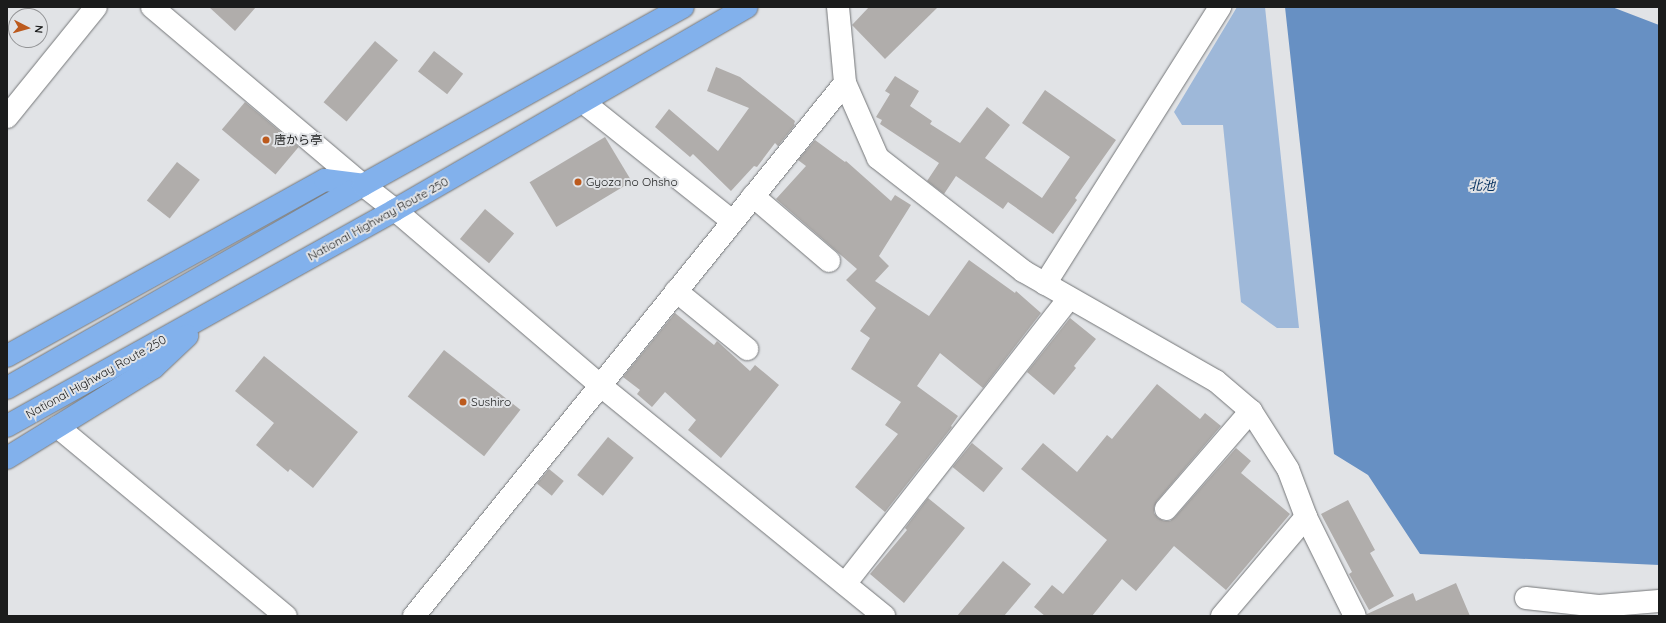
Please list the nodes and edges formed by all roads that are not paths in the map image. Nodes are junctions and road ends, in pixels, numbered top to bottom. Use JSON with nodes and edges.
{"nodes":[{"id":1,"x":96,"y":7,"type":"edge"},
{"id":2,"x":152,"y":7,"type":"edge"},
{"id":3,"x":683,"y":7,"type":"edge"},
{"id":4,"x":747,"y":7,"type":"edge"},
{"id":5,"x":838,"y":7,"type":"edge"},
{"id":6,"x":1220,"y":7,"type":"edge"},
{"id":7,"x":845,"y":83,"type":"junction"},
{"id":8,"x":582,"y":102,"type":"junction"},
{"id":9,"x":7,"y":117,"type":"edge"},
{"id":10,"x":363,"y":185,"type":"junction"},
{"id":11,"x":753,"y":196,"type":"junction"},
{"id":12,"x":396,"y":210,"type":"junction"},
{"id":13,"x":732,"y":221,"type":"junction"},
{"id":14,"x":829,"y":261,"type":"dead end"},
{"id":15,"x":1045,"y":284,"type":"junction"},
{"id":16,"x":676,"y":291,"type":"junction"},
{"id":17,"x":1069,"y":298,"type":"junction"},
{"id":18,"x":210,"y":314,"type":"junction"},
{"id":19,"x":747,"y":349,"type":"dead end"},
{"id":20,"x":7,"y":356,"type":"edge"},
{"id":21,"x":601,"y":386,"type":"junction"},
{"id":22,"x":7,"y":388,"type":"edge"},
{"id":23,"x":1251,"y":410,"type":"junction"},
{"id":24,"x":7,"y":426,"type":"edge"},
{"id":25,"x":58,"y":427,"type":"junction"},
{"id":26,"x":7,"y":458,"type":"edge"},
{"id":27,"x":1166,"y":509,"type":"dead end"},
{"id":28,"x":1306,"y":517,"type":"junction"},
{"id":29,"x":845,"y":584,"type":"junction"},
{"id":30,"x":1526,"y":598,"type":"dead end"},
{"id":31,"x":1659,"y":601,"type":"edge"},
{"id":32,"x":286,"y":616,"type":"edge"},
{"id":33,"x":414,"y":616,"type":"edge"},
{"id":34,"x":884,"y":616,"type":"edge"},
{"id":35,"x":1222,"y":616,"type":"edge"},
{"id":36,"x":1355,"y":616,"type":"edge"}],
"edges":[{"from":1,"to":9,"type":"street"},
{"from":2,"to":10,"type":"street"},
{"from":3,"to":10,"type":"highway"},
{"from":4,"to":8,"type":"highway","name":"National Highway Route 250"},
{"from":5,"to":7,"type":"street"},
{"from":6,"to":15,"type":"street"},
{"from":7,"to":11,"type":"street"},
{"from":7,"to":15,"type":"street"},
{"from":8,"to":12,"type":"highway","name":"National Highway Route 250"},
{"from":8,"to":13,"type":"street"},
{"from":10,"to":12,"type":"street"},
{"from":10,"to":20,"type":"highway"},
{"from":10,"to":22,"type":"highway"},
{"from":11,"to":13,"type":"street"},
{"from":11,"to":14,"type":"street"},
{"from":12,"to":18,"type":"highway","name":"National Highway Route 250"},
{"from":12,"to":21,"type":"street"},
{"from":13,"to":16,"type":"street"},
{"from":15,"to":17,"type":"street"},
{"from":16,"to":19,"type":"street"},
{"from":16,"to":21,"type":"street"},
{"from":17,"to":23,"type":"street"},
{"from":17,"to":29,"type":"street"},
{"from":18,"to":24,"type":"highway","name":"National Highway Route 250"},
{"from":18,"to":25,"type":"highway"},
{"from":21,"to":29,"type":"street"},
{"from":21,"to":33,"type":"street"},
{"from":23,"to":27,"type":"street"},
{"from":23,"to":28,"type":"street"},
{"from":25,"to":26,"type":"highway"},
{"from":25,"to":32,"type":"street"},
{"from":28,"to":35,"type":"street"},
{"from":28,"to":36,"type":"street"},
{"from":29,"to":34,"type":"street"},
{"from":30,"to":31,"type":"street"}]}
